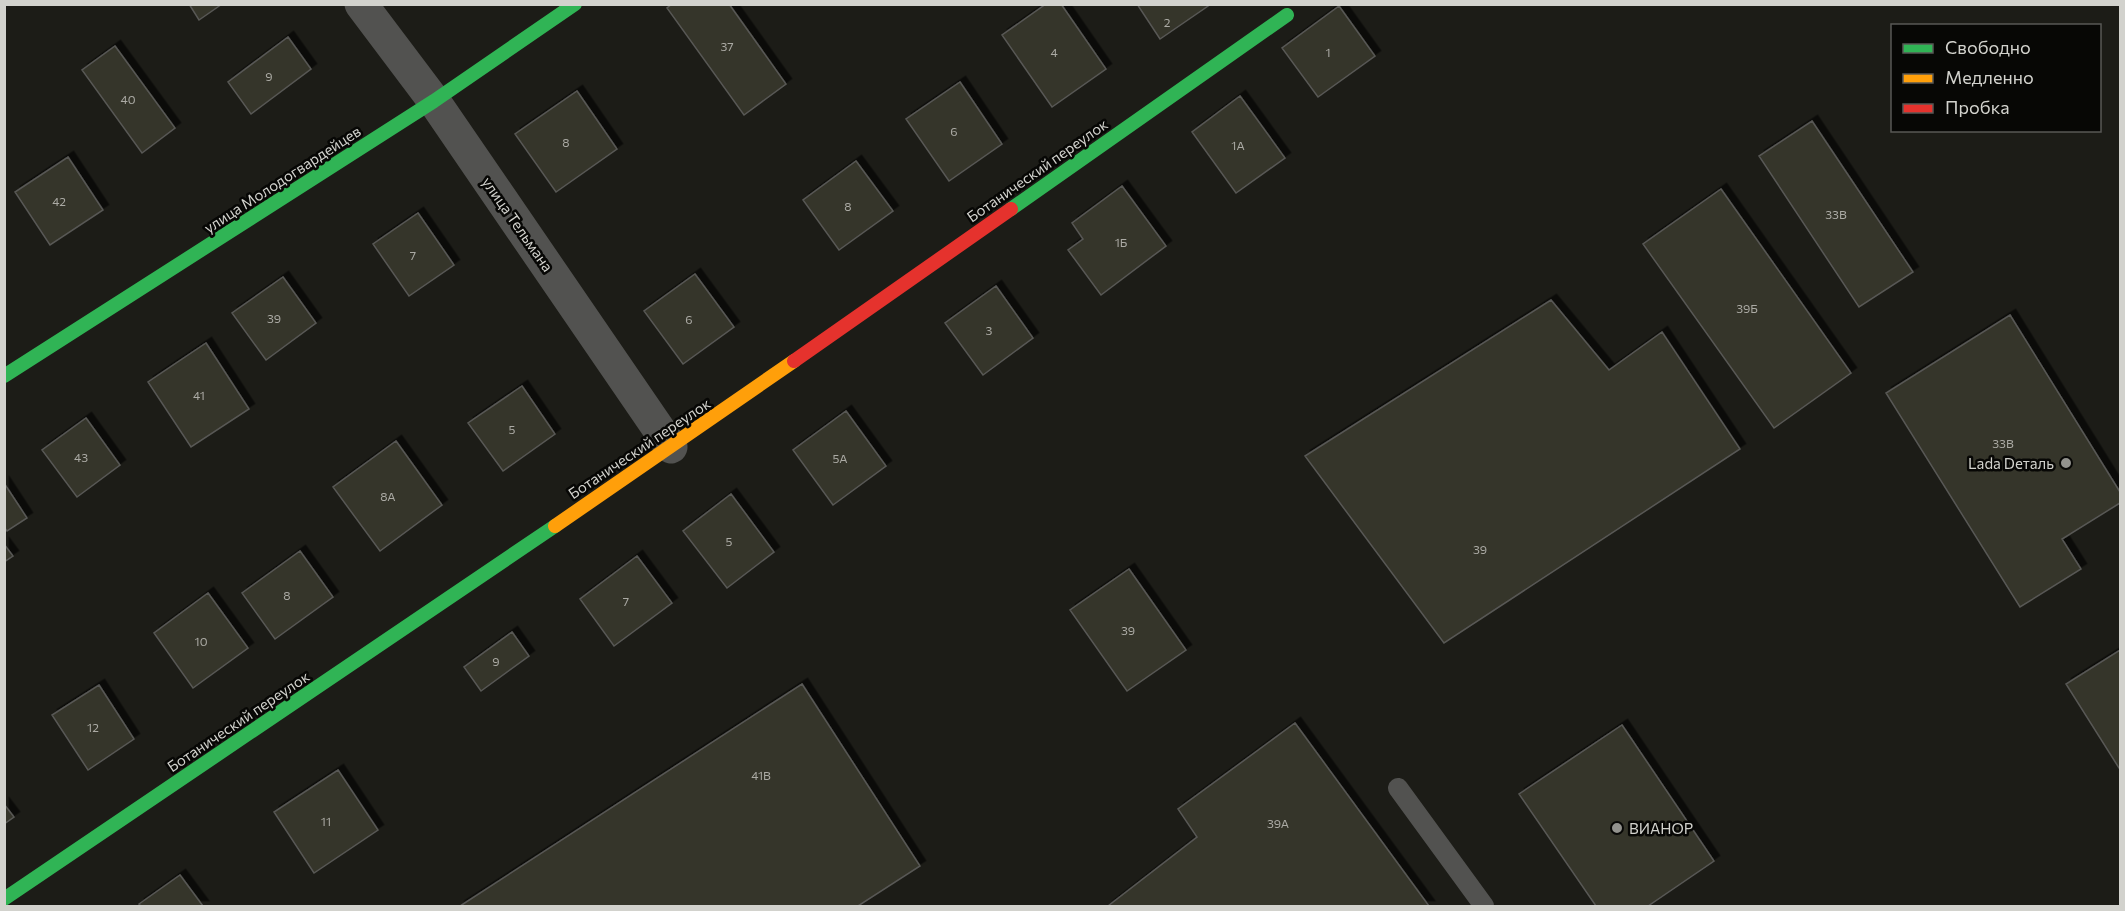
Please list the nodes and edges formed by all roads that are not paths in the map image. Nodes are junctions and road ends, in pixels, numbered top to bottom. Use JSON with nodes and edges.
{"nodes":[{"id":1,"x":361,"y":4,"type":"edge"},
{"id":2,"x":575,"y":4,"type":"edge"},
{"id":3,"x":1287,"y":15,"type":"dead end"},
{"id":4,"x":434,"y":101,"type":"junction"},
{"id":5,"x":4,"y":376,"type":"edge"},
{"id":6,"x":671,"y":447,"type":"junction"},
{"id":7,"x":1398,"y":788,"type":"dead end"},
{"id":8,"x":4,"y":899,"type":"edge"},
{"id":9,"x":1484,"y":906,"type":"edge"}],
"edges":[{"from":1,"to":4,"type":"street","name":"улица Тельмана"},
{"from":2,"to":4,"type":"street","name":"улица Молодогвардейцев"},
{"from":3,"to":6,"type":"street","name":"Ботанический переулок"},
{"from":4,"to":5,"type":"street","name":"улица Молодогвардейцев"},
{"from":4,"to":6,"type":"street","name":"улица Тельмана"},
{"from":6,"to":8,"type":"street","name":"Ботанический переулок"},
{"from":7,"to":9,"type":"lane"}]}
